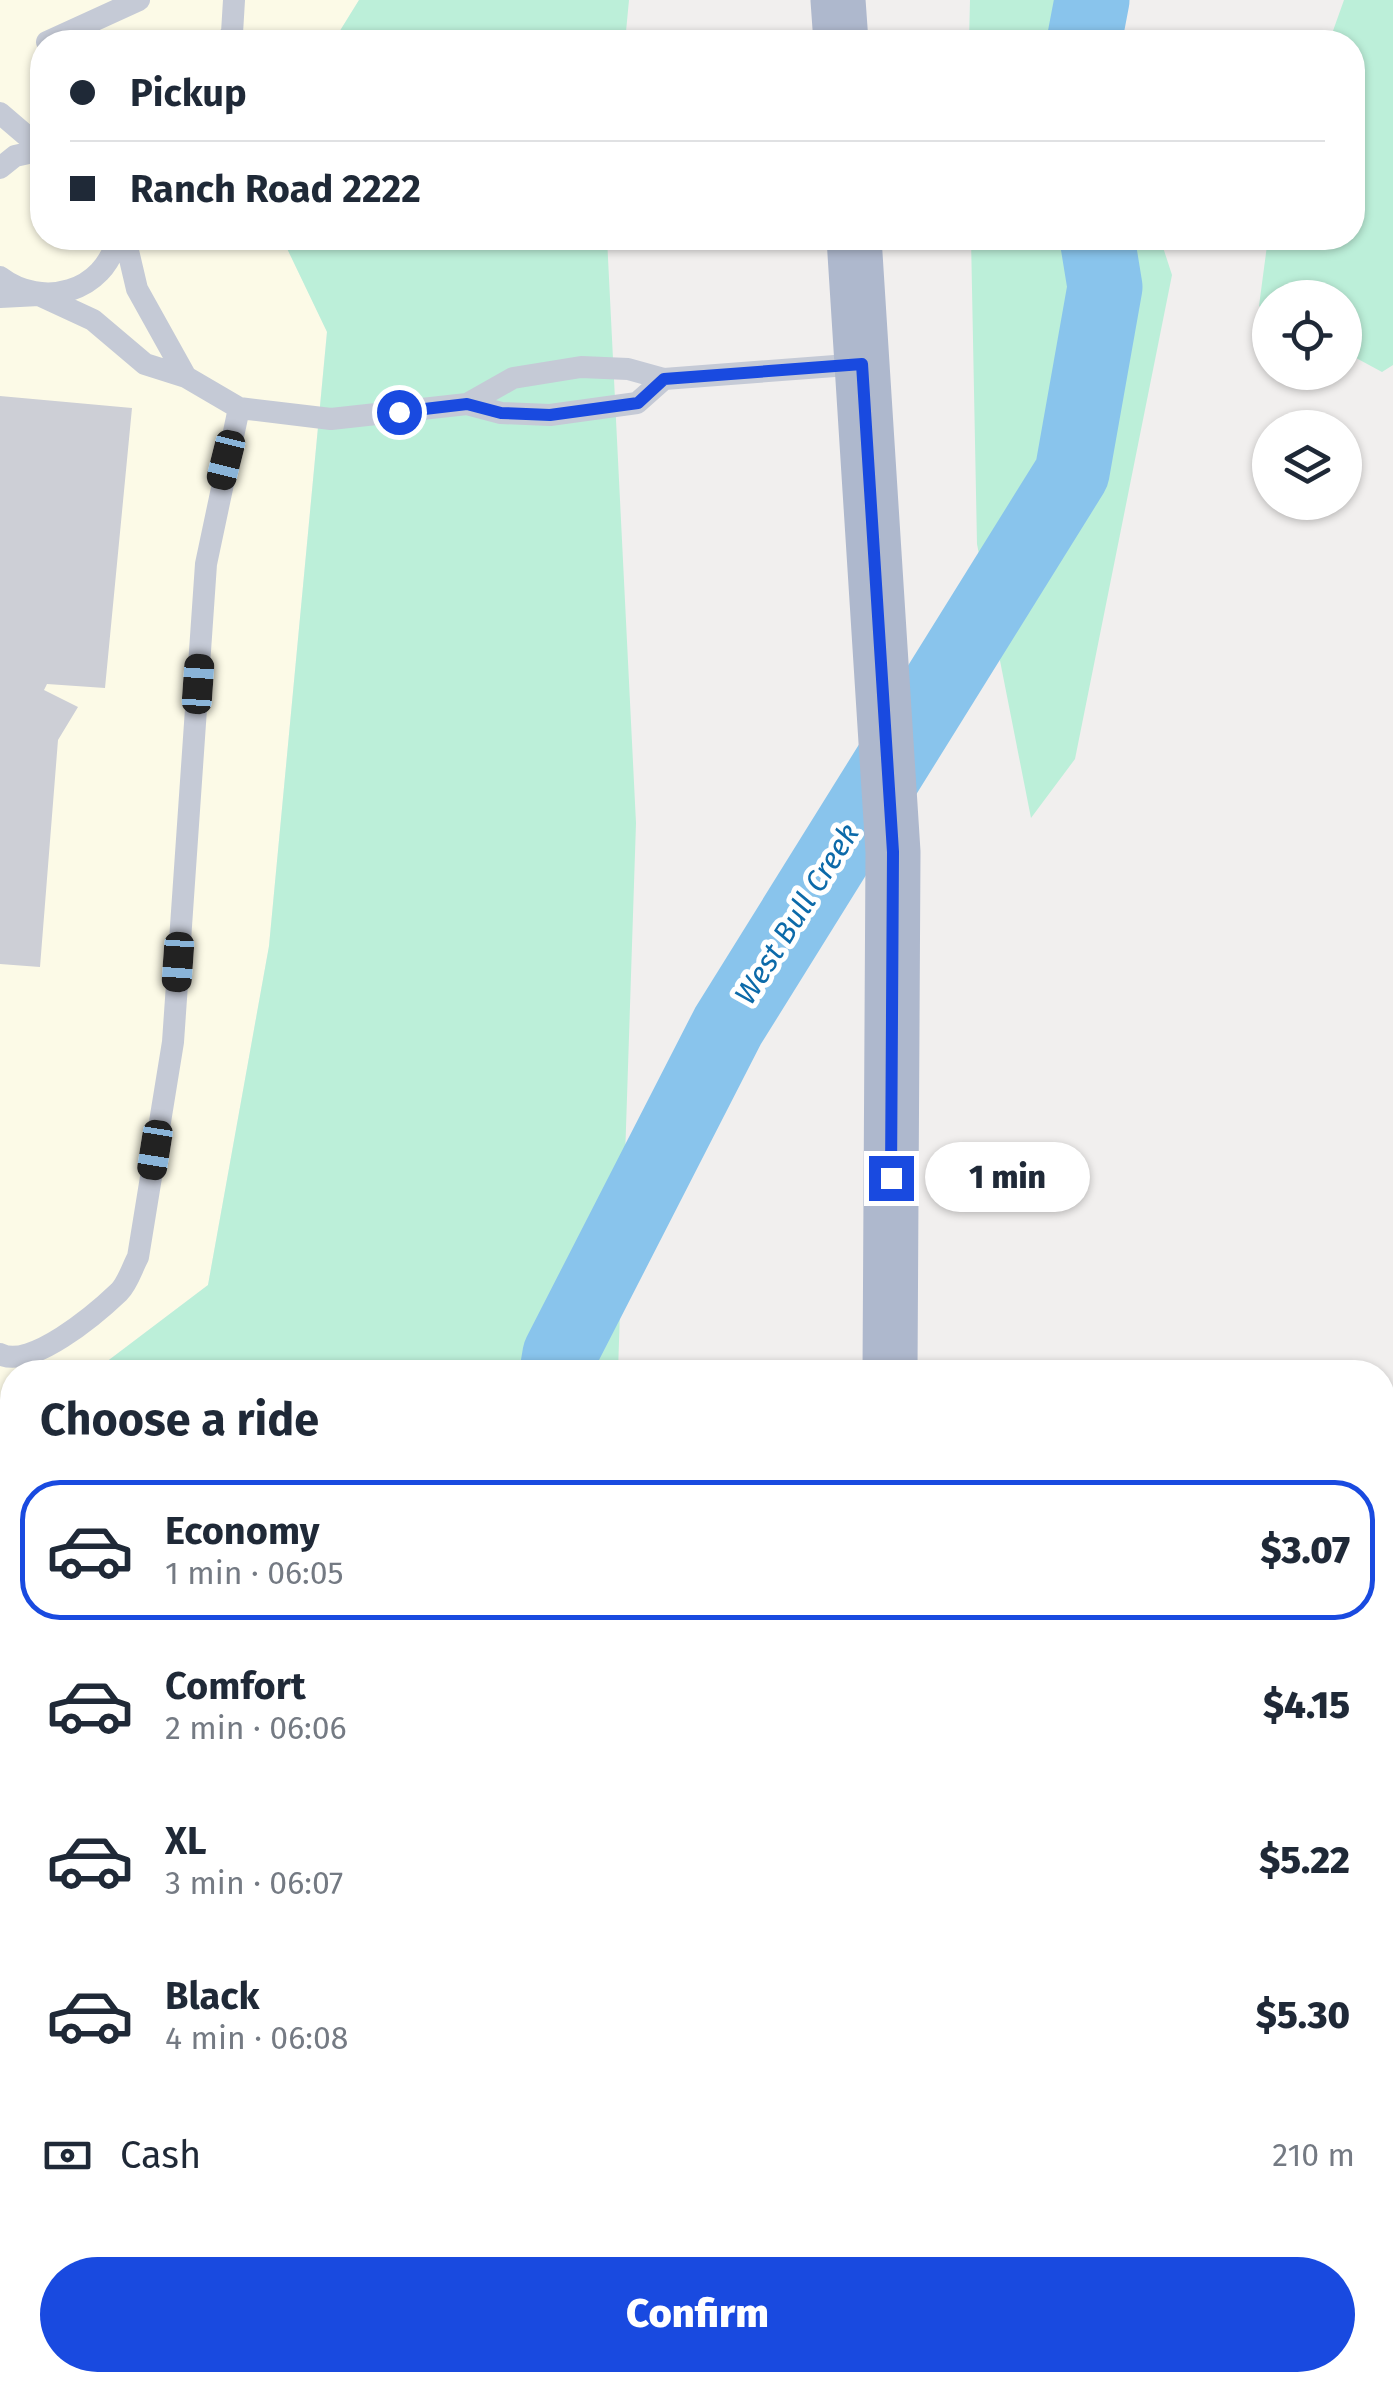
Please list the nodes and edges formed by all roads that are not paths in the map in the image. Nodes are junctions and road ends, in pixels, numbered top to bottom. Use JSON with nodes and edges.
{"nodes":[{"id":1,"x":138,"y":0,"type":"edge"},
{"id":2,"x":234,"y":0,"type":"edge"},
{"id":3,"x":838,"y":0,"type":"edge"},
{"id":4,"x":74,"y":30,"type":"edge"},
{"id":5,"x":232,"y":30,"type":"edge"},
{"id":6,"x":839,"y":30,"type":"edge"},
{"id":7,"x":0,"y":113,"type":"edge"},
{"id":8,"x":30,"y":139,"type":"edge"},
{"id":9,"x":30,"y":152,"type":"edge"},
{"id":10,"x":0,"y":168,"type":"edge"},
{"id":11,"x":115,"y":250,"type":"edge"},
{"id":12,"x":125,"y":250,"type":"edge"},
{"id":13,"x":855,"y":250,"type":"edge"},
{"id":14,"x":0,"y":277,"type":"edge"},
{"id":15,"x":40,"y":295,"type":"junction"},
{"id":16,"x":0,"y":297,"type":"edge"},
{"id":17,"x":862,"y":364,"type":"junction"},
{"id":18,"x":186,"y":377,"type":"junction"},
{"id":19,"x":664,"y":379,"type":"junction"},
{"id":20,"x":467,"y":404,"type":"junction"},
{"id":21,"x":238,"y":408,"type":"junction"},
{"id":22,"x":0,"y":1354,"type":"edge"},
{"id":23,"x":890,"y":1360,"type":"edge"}],
"edges":[{"from":1,"to":4,"type":"lane"},
{"from":2,"to":5,"type":"lane"},
{"from":3,"to":6,"type":"main road"},
{"from":7,"to":8,"type":"lane"},
{"from":9,"to":10,"type":"lane"},
{"from":11,"to":15,"type":"lane"},
{"from":12,"to":18,"type":"lane"},
{"from":13,"to":17,"type":"main road"},
{"from":14,"to":15,"type":"lane"},
{"from":15,"to":16,"type":"lane"},
{"from":15,"to":18,"type":"lane"},
{"from":17,"to":19,"type":"lane"},
{"from":17,"to":23,"type":"main road"},
{"from":18,"to":21,"type":"lane"},
{"from":19,"to":20,"type":"lane"},
{"from":19,"to":20,"type":"lane"},
{"from":20,"to":21,"type":"lane"},
{"from":21,"to":22,"type":"lane"}]}
